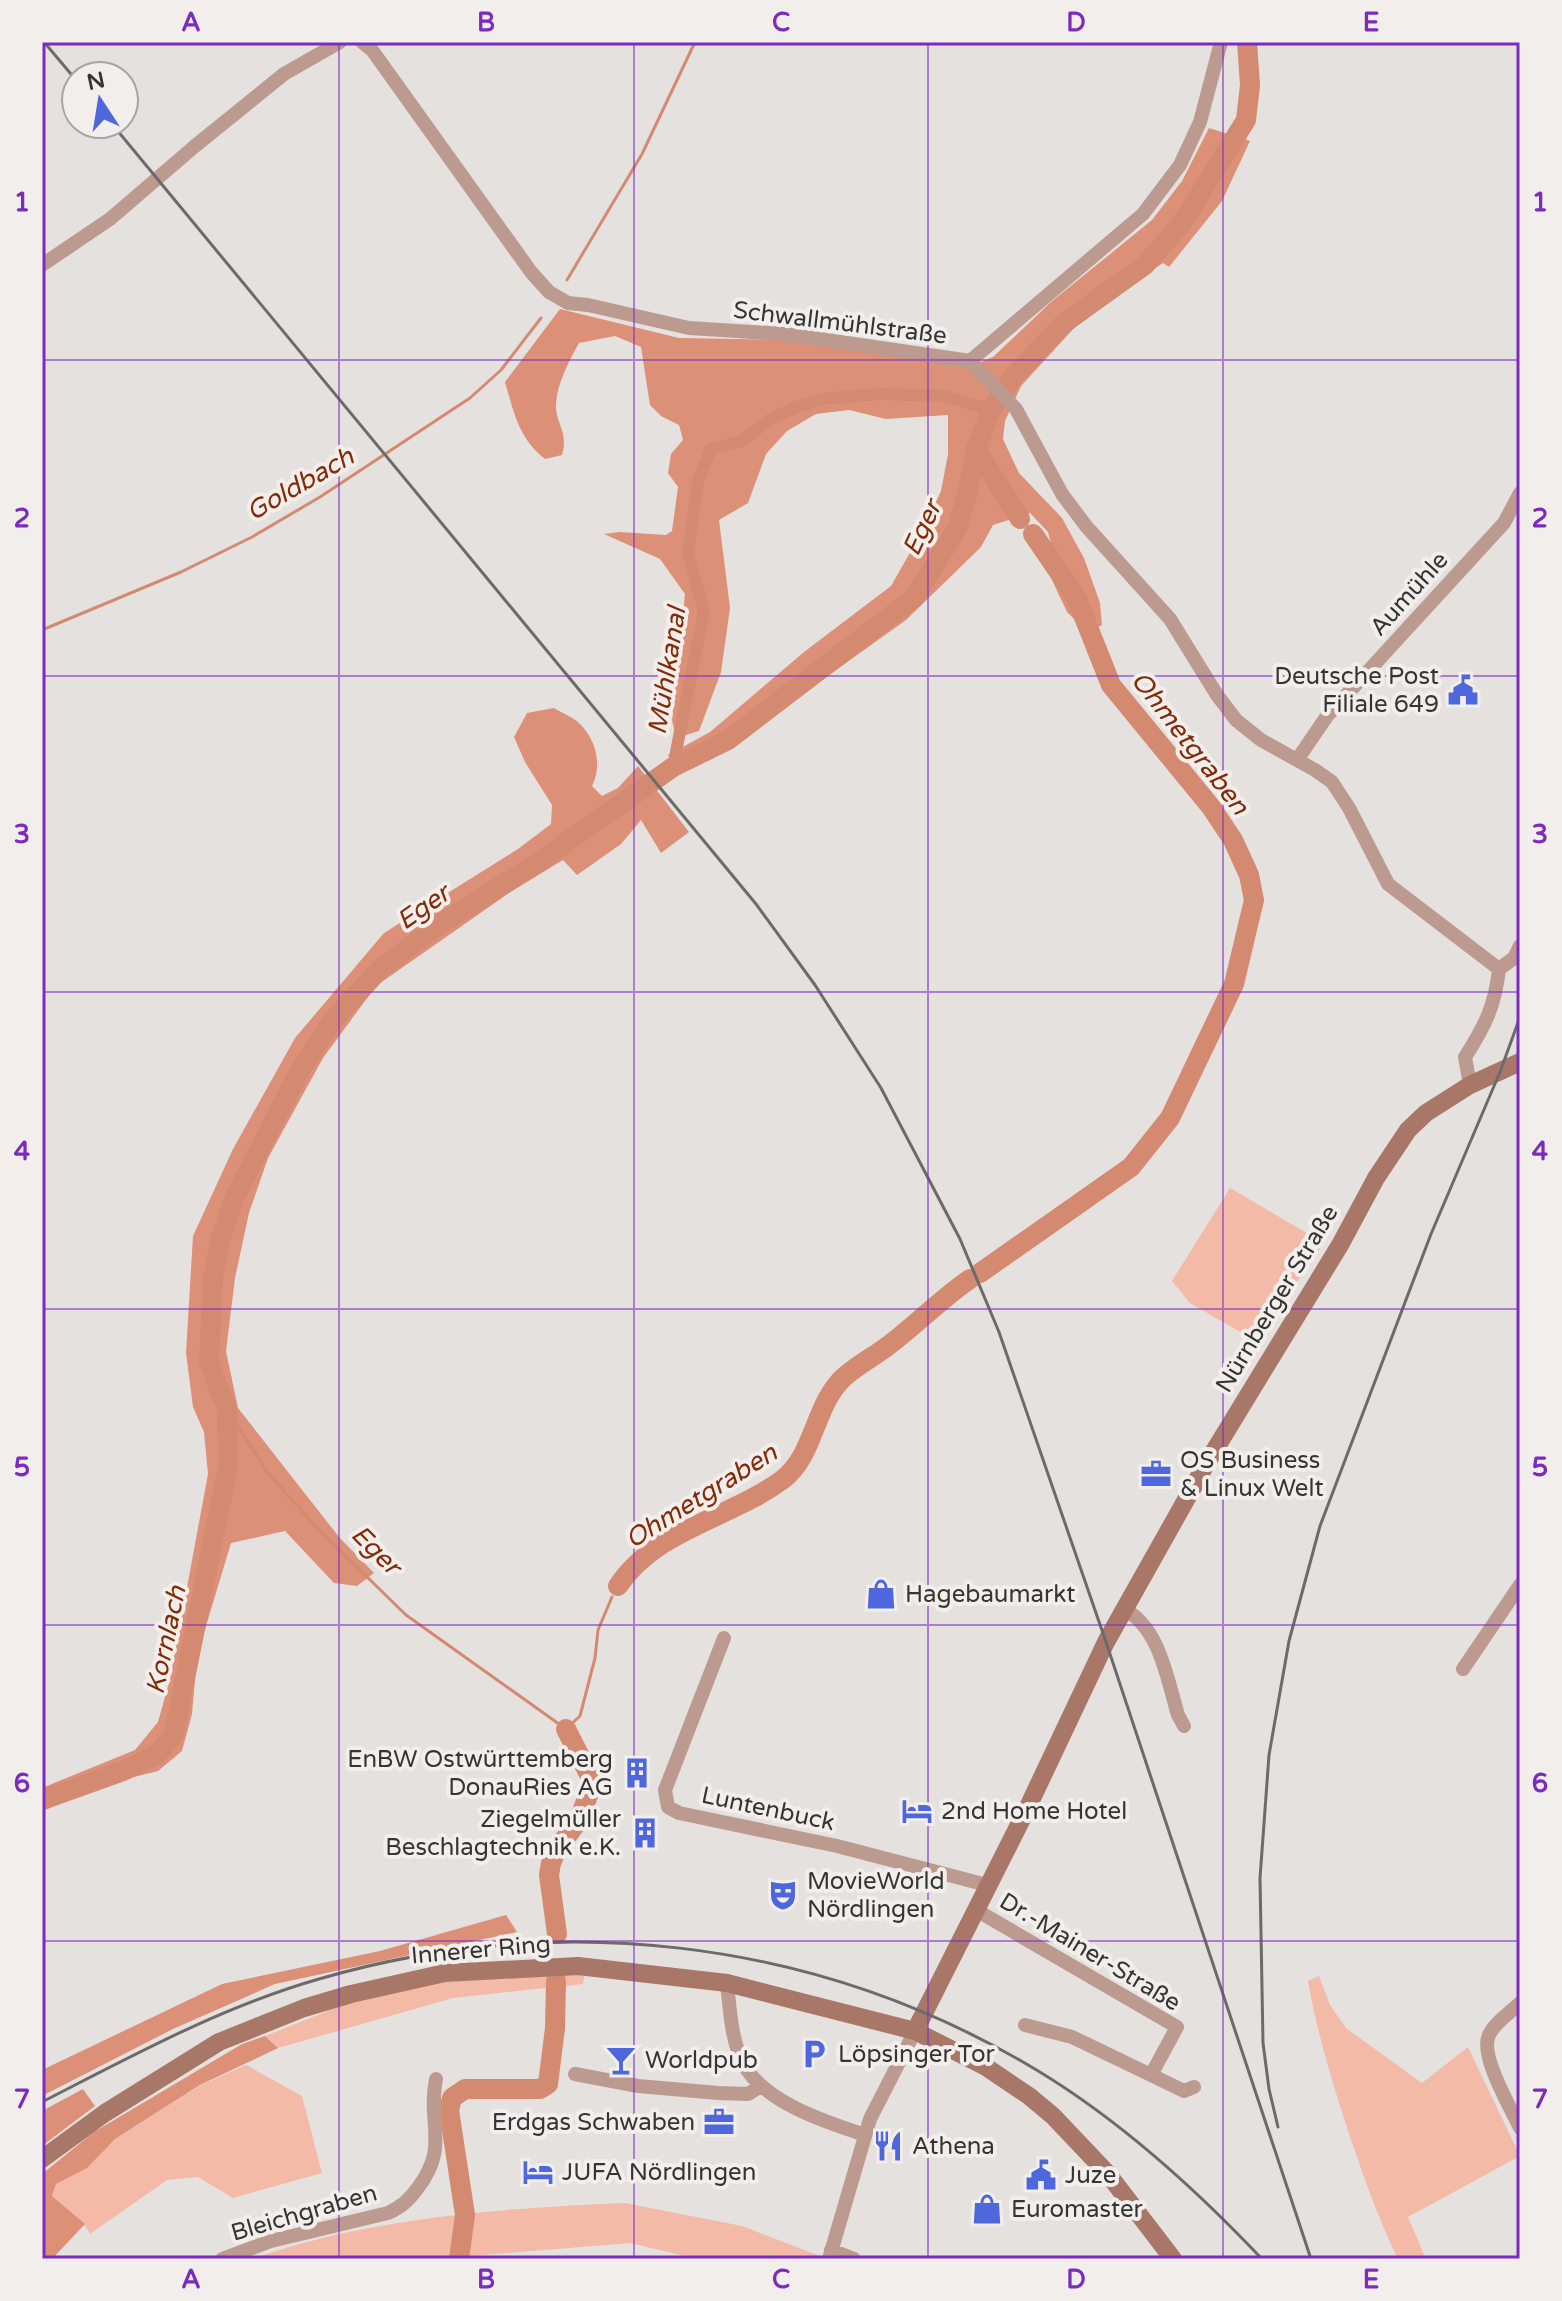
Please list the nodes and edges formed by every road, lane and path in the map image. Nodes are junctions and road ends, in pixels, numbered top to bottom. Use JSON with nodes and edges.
{"nodes":[{"id":1,"x":340,"y":42,"type":"edge"},
{"id":2,"x":362,"y":42,"type":"edge"},
{"id":3,"x":1221,"y":42,"type":"edge"},
{"id":4,"x":42,"y":265,"type":"edge"},
{"id":5,"x":976,"y":367,"type":"junction"},
{"id":6,"x":1520,"y":493,"type":"edge"},
{"id":7,"x":1297,"y":760,"type":"junction"},
{"id":8,"x":1520,"y":946,"type":"edge"},
{"id":9,"x":1499,"y":969,"type":"junction"},
{"id":10,"x":1520,"y":1062,"type":"edge"},
{"id":11,"x":1470,"y":1085,"type":"junction"},
{"id":12,"x":1520,"y":1585,"type":"edge"},
{"id":13,"x":1124,"y":1609,"type":"junction"},
{"id":14,"x":724,"y":1638,"type":"dead end"},
{"id":15,"x":1463,"y":1669,"type":"dead end"},
{"id":16,"x":1184,"y":1726,"type":"dead end"},
{"id":17,"x":987,"y":1885,"type":"junction"},
{"id":18,"x":976,"y":1910,"type":"junction"},
{"id":19,"x":727,"y":1983,"type":"junction"},
{"id":20,"x":1520,"y":2003,"type":"edge"},
{"id":21,"x":1025,"y":2025,"type":"dead end"},
{"id":22,"x":915,"y":2031,"type":"junction"},
{"id":23,"x":575,"y":2074,"type":"dead end"},
{"id":24,"x":1151,"y":2075,"type":"junction"},
{"id":25,"x":436,"y":2079,"type":"dead end"},
{"id":26,"x":761,"y":2086,"type":"junction"},
{"id":27,"x":1194,"y":2087,"type":"dead end"},
{"id":28,"x":1520,"y":2128,"type":"edge"},
{"id":29,"x":865,"y":2135,"type":"junction"},
{"id":30,"x":43,"y":2158,"type":"edge"},
{"id":31,"x":830,"y":2254,"type":"edge"},
{"id":32,"x":222,"y":2259,"type":"edge"},
{"id":33,"x":854,"y":2259,"type":"edge"},
{"id":34,"x":1173,"y":2259,"type":"edge"}],
"edges":[{"from":1,"to":4,"type":"street"},
{"from":2,"to":5,"type":"street","name":"Schwallmühlstraße"},
{"from":3,"to":5,"type":"street"},
{"from":5,"to":7,"type":"street"},
{"from":6,"to":7,"type":"street","name":"Aumühle"},
{"from":7,"to":9,"type":"street"},
{"from":8,"to":9,"type":"street"},
{"from":9,"to":11,"type":"street"},
{"from":10,"to":11,"type":"main road","name":"Nürnberger Straße"},
{"from":11,"to":13,"type":"main road","name":"Nürnberger Straße"},
{"from":12,"to":15,"type":"street"},
{"from":13,"to":16,"type":"street"},
{"from":13,"to":17,"type":"main road","name":"Nürnberger Straße"},
{"from":14,"to":17,"type":"street","name":"Luntenbuck"},
{"from":17,"to":18,"type":"main road","name":"Nürnberger Straße"},
{"from":18,"to":22,"type":"main road","name":"Nürnberger Straße"},
{"from":18,"to":24,"type":"street","name":"Dr.-Mainer-Straße"},
{"from":19,"to":22,"type":"main road","name":"Innerer Ring"},
{"from":19,"to":26,"type":"street"},
{"from":19,"to":30,"type":"main road","name":"Innerer Ring"},
{"from":20,"to":28,"type":"street"},
{"from":21,"to":24,"type":"street"},
{"from":22,"to":29,"type":"street","name":"Nürnberger Straße"},
{"from":22,"to":34,"type":"main road","name":"Innerer Ring"},
{"from":23,"to":26,"type":"street"},
{"from":24,"to":27,"type":"street"},
{"from":25,"to":32,"type":"street","name":"Bleichgraben"},
{"from":26,"to":29,"type":"street"},
{"from":29,"to":31,"type":"street","name":"Nürnberger Straße"},
{"from":31,"to":33,"type":"street"}]}
